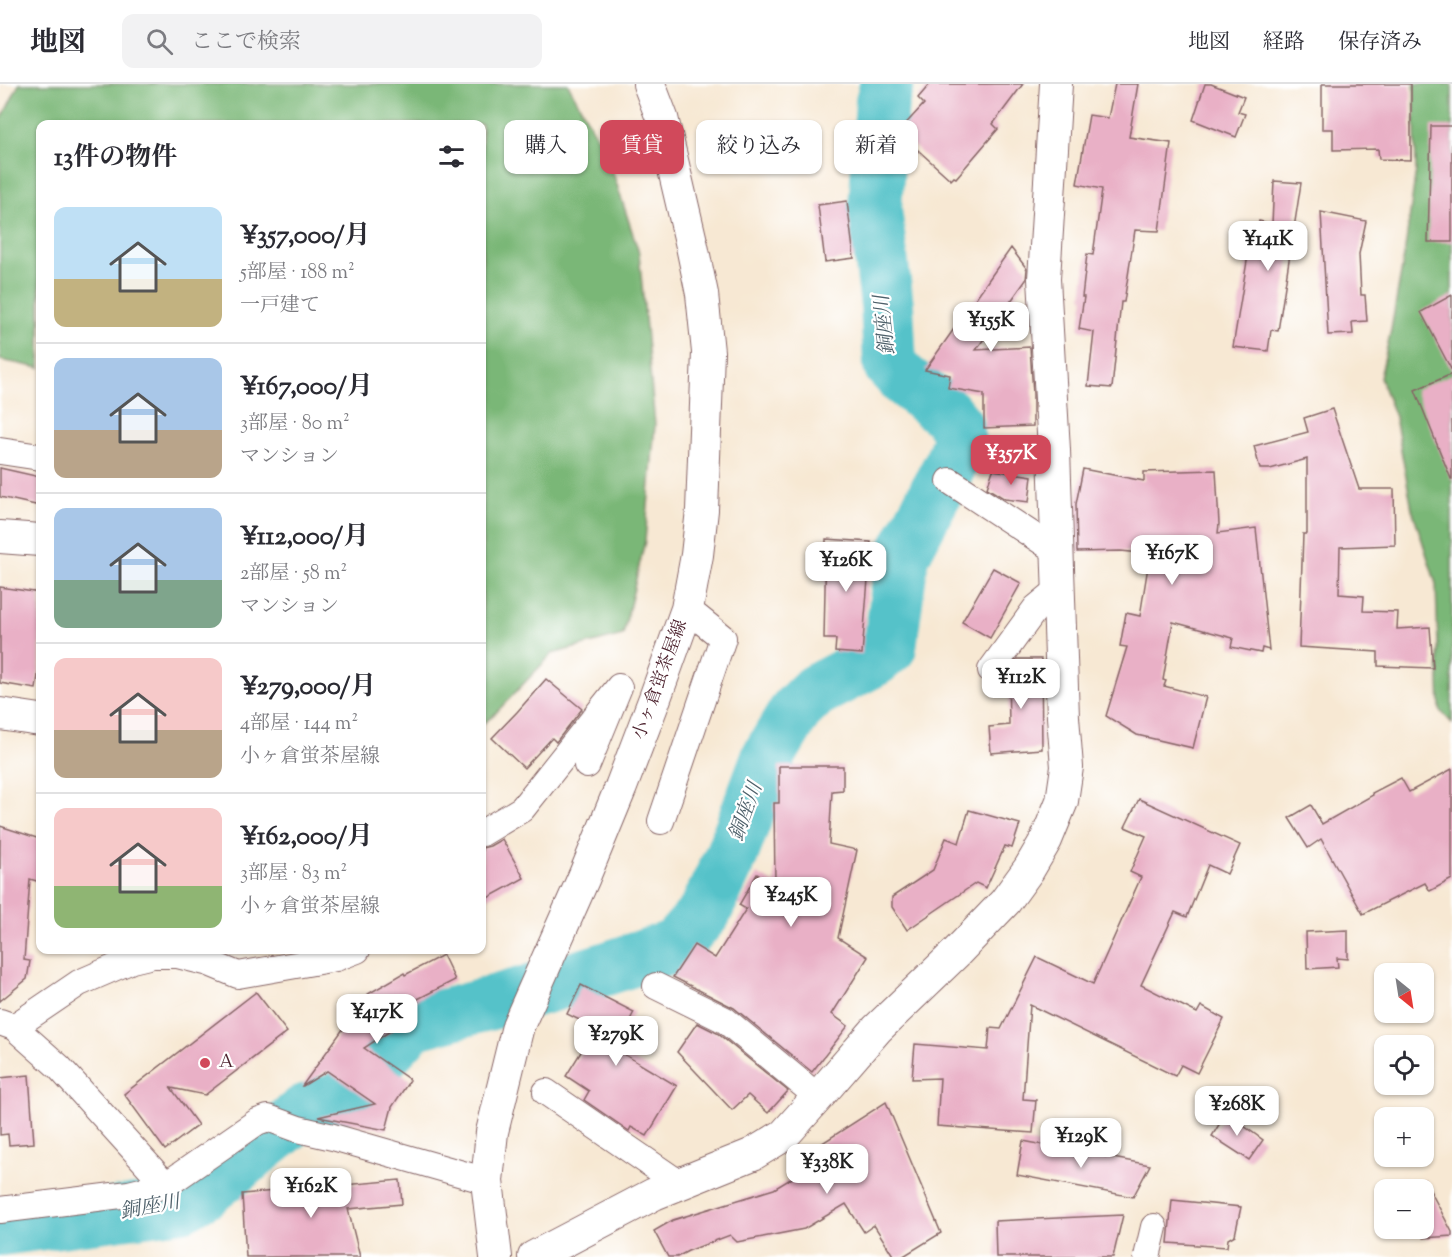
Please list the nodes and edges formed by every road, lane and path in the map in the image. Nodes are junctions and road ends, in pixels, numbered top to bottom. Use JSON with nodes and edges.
{"nodes":[{"id":1,"x":649,"y":84,"type":"edge"},
{"id":2,"x":1056,"y":84,"type":"edge"},
{"id":3,"x":0,"y":451,"type":"edge"},
{"id":4,"x":36,"y":456,"type":"edge"},
{"id":5,"x":950,"y":482,"type":"dead end"},
{"id":6,"x":0,"y":537,"type":"edge"},
{"id":7,"x":36,"y":540,"type":"edge"},
{"id":8,"x":1058,"y":552,"type":"junction"},
{"id":9,"x":1059,"y":589,"type":"junction"},
{"id":10,"x":687,"y":609,"type":"junction"},
{"id":11,"x":991,"y":670,"type":"dead end"},
{"id":12,"x":0,"y":714,"type":"edge"},
{"id":13,"x":36,"y":719,"type":"edge"},
{"id":14,"x":587,"y":765,"type":"dead end"},
{"id":15,"x":661,"y":821,"type":"dead end"},
{"id":16,"x":486,"y":831,"type":"edge"},
{"id":17,"x":346,"y":954,"type":"edge"},
{"id":18,"x":656,"y":986,"type":"dead end"},
{"id":19,"x":7,"y":1024,"type":"edge"},
{"id":20,"x":546,"y":1092,"type":"dead end"},
{"id":21,"x":818,"y":1097,"type":"junction"},
{"id":22,"x":487,"y":1181,"type":"junction"},
{"id":23,"x":680,"y":1184,"type":"junction"},
{"id":24,"x":166,"y":1185,"type":"junction"},
{"id":25,"x":0,"y":1210,"type":"edge"},
{"id":26,"x":1154,"y":1227,"type":"dead end"},
{"id":27,"x":496,"y":1257,"type":"edge"},
{"id":28,"x":534,"y":1257,"type":"edge"},
{"id":29,"x":1148,"y":1257,"type":"edge"}],
"edges":[{"from":1,"to":10,"type":"street","name":"小ヶ倉蛍茶屋線"},
{"from":2,"to":8,"type":"street"},
{"from":3,"to":4,"type":"street"},
{"from":5,"to":8,"type":"street"},
{"from":6,"to":7,"type":"street"},
{"from":8,"to":9,"type":"street"},
{"from":9,"to":11,"type":"street"},
{"from":9,"to":21,"type":"street"},
{"from":10,"to":15,"type":"street"},
{"from":10,"to":22,"type":"street","name":"小ヶ倉蛍茶屋線"},
{"from":12,"to":13,"type":"street"},
{"from":14,"to":16,"type":"street"},
{"from":17,"to":19,"type":"street"},
{"from":18,"to":21,"type":"street"},
{"from":19,"to":24,"type":"street"},
{"from":20,"to":23,"type":"street"},
{"from":21,"to":23,"type":"street"},
{"from":22,"to":24,"type":"street"},
{"from":22,"to":27,"type":"street","name":"小ヶ倉蛍茶屋線"},
{"from":23,"to":28,"type":"street"},
{"from":24,"to":25,"type":"street"},
{"from":26,"to":29,"type":"street"}]}
